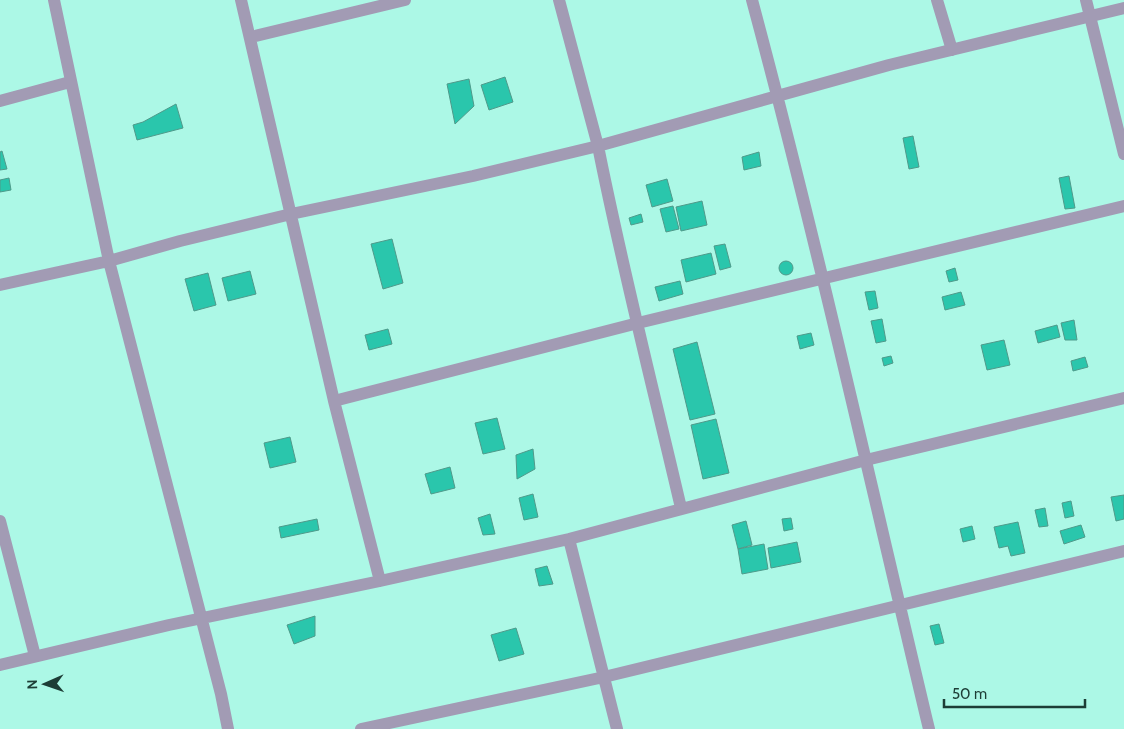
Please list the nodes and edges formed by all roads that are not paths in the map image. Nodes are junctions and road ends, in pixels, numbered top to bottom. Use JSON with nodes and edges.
{"nodes":[{"id":1,"x":54,"y":0,"type":"edge"},
{"id":2,"x":241,"y":0,"type":"edge"},
{"id":3,"x":405,"y":0,"type":"edge"},
{"id":4,"x":559,"y":0,"type":"edge"},
{"id":5,"x":752,"y":0,"type":"edge"},
{"id":6,"x":937,"y":0,"type":"edge"},
{"id":7,"x":1086,"y":0,"type":"edge"},
{"id":8,"x":1124,"y":8,"type":"edge"},
{"id":9,"x":1090,"y":16,"type":"junction"},
{"id":10,"x":250,"y":37,"type":"junction"},
{"id":11,"x":952,"y":50,"type":"junction"},
{"id":12,"x":70,"y":82,"type":"junction"},
{"id":13,"x":777,"y":96,"type":"junction"},
{"id":14,"x":0,"y":101,"type":"edge"},
{"id":15,"x":1122,"y":133,"type":"edge"},
{"id":16,"x":598,"y":146,"type":"junction"},
{"id":17,"x":1124,"y":154,"type":"edge"},
{"id":18,"x":1124,"y":206,"type":"edge"},
{"id":19,"x":291,"y":214,"type":"junction"},
{"id":20,"x":109,"y":261,"type":"junction"},
{"id":21,"x":823,"y":280,"type":"junction"},
{"id":22,"x":0,"y":285,"type":"edge"},
{"id":23,"x":638,"y":323,"type":"junction"},
{"id":24,"x":1124,"y":398,"type":"edge"},
{"id":25,"x":334,"y":401,"type":"junction"},
{"id":26,"x":866,"y":460,"type":"junction"},
{"id":27,"x":681,"y":508,"type":"junction"},
{"id":28,"x":0,"y":521,"type":"edge"},
{"id":29,"x":569,"y":539,"type":"junction"},
{"id":30,"x":1124,"y":551,"type":"edge"},
{"id":31,"x":380,"y":582,"type":"junction"},
{"id":32,"x":900,"y":606,"type":"junction"},
{"id":33,"x":201,"y":618,"type":"junction"},
{"id":34,"x":34,"y":656,"type":"junction"},
{"id":35,"x":0,"y":665,"type":"edge"},
{"id":36,"x":604,"y":677,"type":"junction"},
{"id":37,"x":228,"y":729,"type":"edge"},
{"id":38,"x":361,"y":729,"type":"edge"},
{"id":39,"x":617,"y":729,"type":"edge"},
{"id":40,"x":929,"y":729,"type":"edge"}],
"edges":[{"from":1,"to":12,"type":"street"},
{"from":2,"to":10,"type":"street"},
{"from":3,"to":10,"type":"street"},
{"from":4,"to":16,"type":"street"},
{"from":5,"to":13,"type":"street"},
{"from":6,"to":11,"type":"street"},
{"from":7,"to":9,"type":"street"},
{"from":8,"to":9,"type":"street"},
{"from":9,"to":11,"type":"street"},
{"from":9,"to":15,"type":"street"},
{"from":10,"to":19,"type":"street"},
{"from":11,"to":13,"type":"street"},
{"from":12,"to":14,"type":"street"},
{"from":12,"to":20,"type":"street"},
{"from":13,"to":16,"type":"street"},
{"from":13,"to":21,"type":"street"},
{"from":15,"to":17,"type":"street"},
{"from":16,"to":19,"type":"street"},
{"from":16,"to":23,"type":"street"},
{"from":18,"to":21,"type":"street"},
{"from":19,"to":20,"type":"street"},
{"from":19,"to":25,"type":"street"},
{"from":20,"to":22,"type":"street"},
{"from":20,"to":33,"type":"street"},
{"from":21,"to":23,"type":"street"},
{"from":21,"to":26,"type":"street"},
{"from":23,"to":25,"type":"street"},
{"from":23,"to":27,"type":"street"},
{"from":24,"to":26,"type":"street"},
{"from":25,"to":31,"type":"street"},
{"from":26,"to":27,"type":"street"},
{"from":26,"to":32,"type":"street"},
{"from":27,"to":29,"type":"street"},
{"from":28,"to":34,"type":"street"},
{"from":29,"to":31,"type":"street"},
{"from":29,"to":36,"type":"street"},
{"from":30,"to":32,"type":"street"},
{"from":31,"to":33,"type":"street"},
{"from":32,"to":36,"type":"street"},
{"from":32,"to":40,"type":"street"},
{"from":33,"to":34,"type":"street"},
{"from":33,"to":37,"type":"street"},
{"from":34,"to":35,"type":"street"},
{"from":36,"to":38,"type":"street"},
{"from":36,"to":39,"type":"street"}]}
